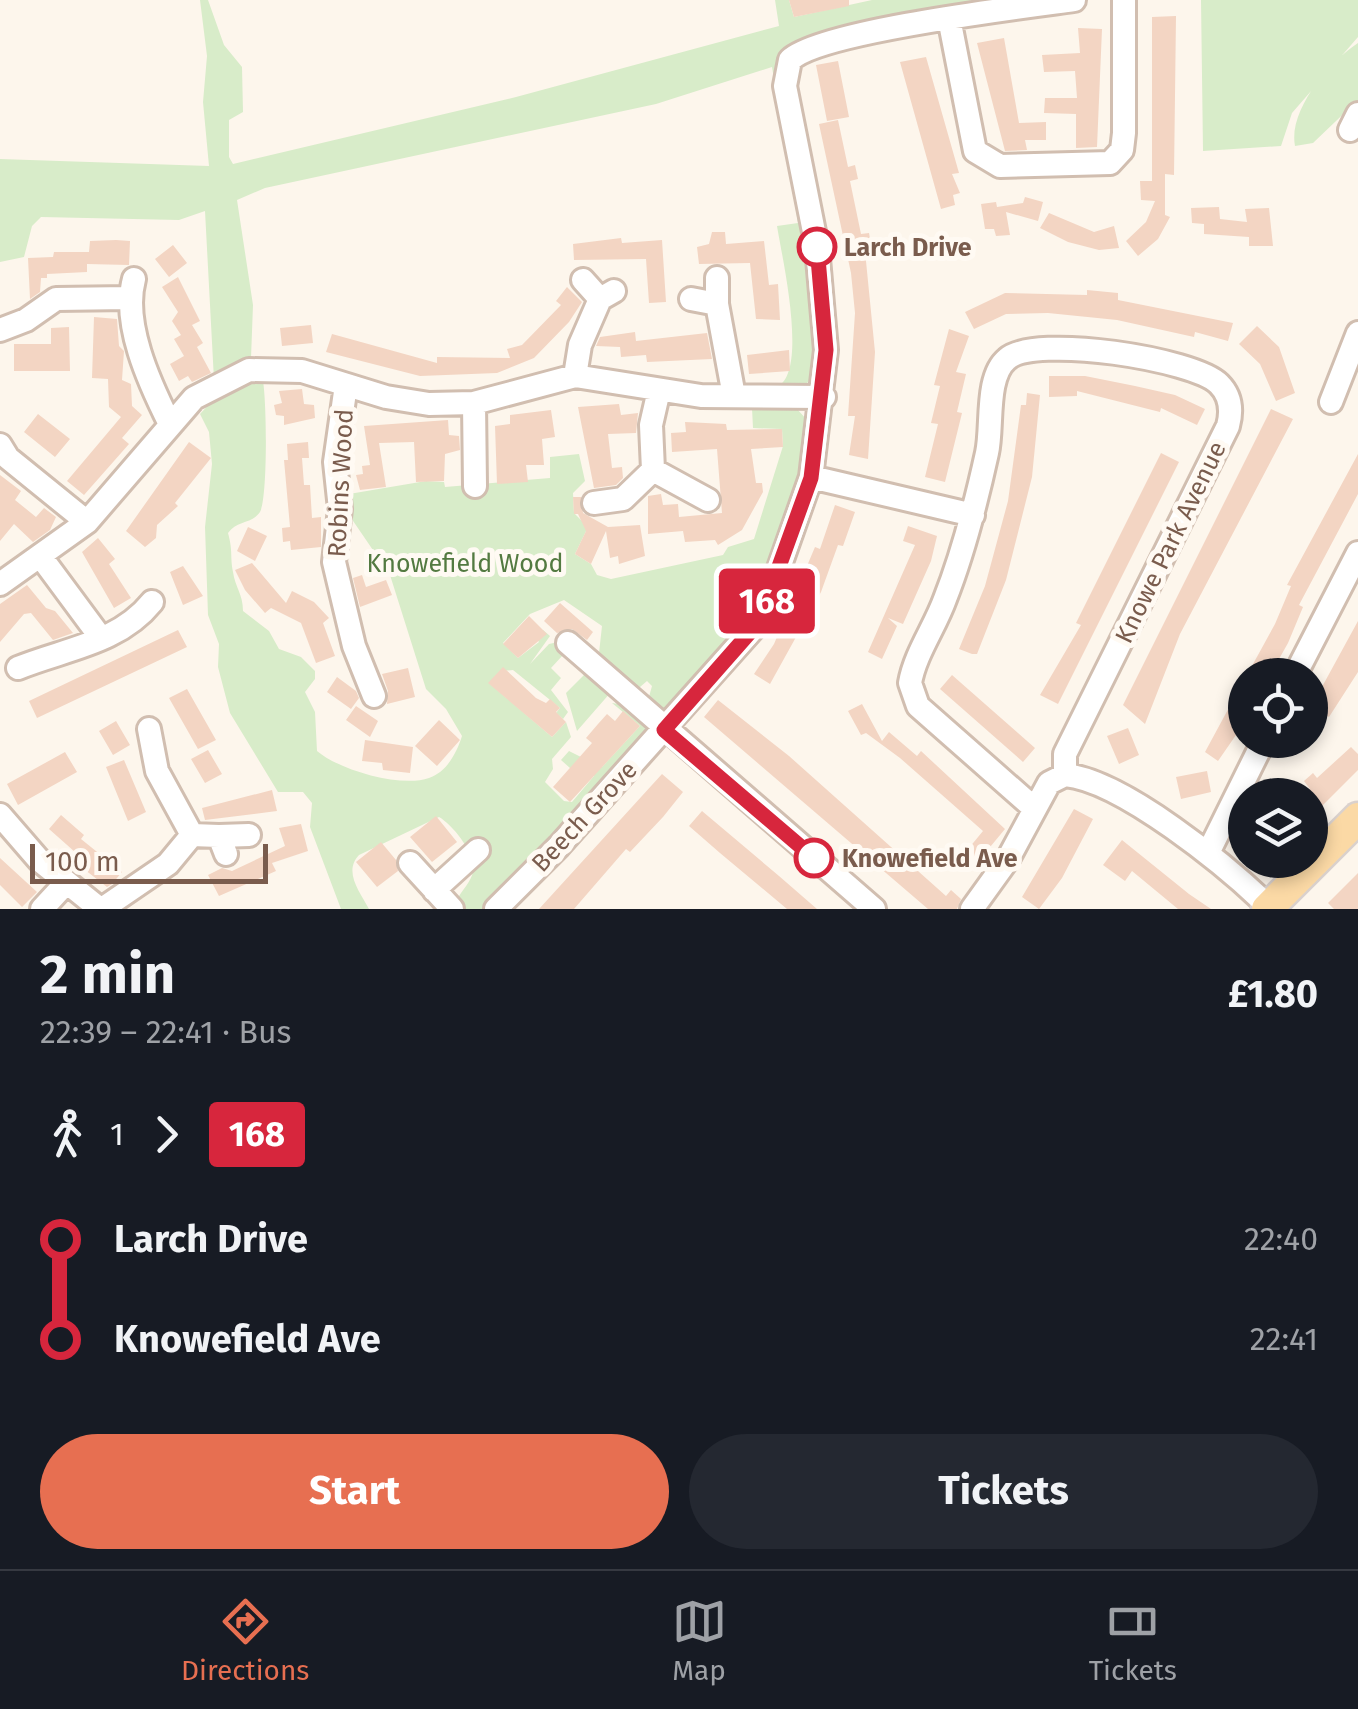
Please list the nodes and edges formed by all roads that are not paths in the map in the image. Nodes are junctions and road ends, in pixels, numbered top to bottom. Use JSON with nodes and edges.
{"nodes":[{"id":1,"x":1074,"y":0,"type":"edge"},
{"id":2,"x":1124,"y":0,"type":"edge"},
{"id":3,"x":949,"y":18,"type":"junction"},
{"id":4,"x":716,"y":278,"type":"dead end"},
{"id":5,"x":583,"y":280,"type":"dead end"},
{"id":6,"x":691,"y":300,"type":"dead end"},
{"id":7,"x":717,"y":304,"type":"junction"},
{"id":8,"x":0,"y":330,"type":"edge"},
{"id":9,"x":1358,"y":333,"type":"edge"},
{"id":10,"x":576,"y":376,"type":"junction"},
{"id":11,"x":346,"y":385,"type":"junction"},
{"id":12,"x":659,"y":390,"type":"junction"},
{"id":13,"x":734,"y":396,"type":"junction"},
{"id":14,"x":824,"y":397,"type":"junction"},
{"id":15,"x":1331,"y":402,"type":"dead end"},
{"id":16,"x":474,"y":404,"type":"junction"},
{"id":17,"x":169,"y":422,"type":"junction"},
{"id":18,"x":3,"y":455,"type":"edge"},
{"id":19,"x":653,"y":470,"type":"junction"},
{"id":20,"x":811,"y":478,"type":"junction"},
{"id":21,"x":475,"y":486,"type":"dead end"},
{"id":22,"x":708,"y":500,"type":"dead end"},
{"id":23,"x":594,"y":503,"type":"dead end"},
{"id":24,"x":973,"y":516,"type":"junction"},
{"id":25,"x":87,"y":522,"type":"junction"},
{"id":26,"x":1358,"y":552,"type":"edge"},
{"id":27,"x":41,"y":558,"type":"junction"},
{"id":28,"x":0,"y":584,"type":"edge"},
{"id":29,"x":152,"y":602,"type":"dead end"},
{"id":30,"x":102,"y":638,"type":"junction"},
{"id":31,"x":568,"y":643,"type":"dead end"},
{"id":32,"x":1304,"y":658,"type":"edge"},
{"id":33,"x":18,"y":668,"type":"dead end"},
{"id":34,"x":374,"y":696,"type":"dead end"},
{"id":35,"x":150,"y":729,"type":"dead end"},
{"id":36,"x":664,"y":730,"type":"junction"},
{"id":37,"x":1255,"y":758,"type":"edge"},
{"id":38,"x":1065,"y":775,"type":"junction"},
{"id":39,"x":1035,"y":809,"type":"junction"},
{"id":40,"x":0,"y":815,"type":"edge"},
{"id":41,"x":1356,"y":824,"type":"edge"},
{"id":42,"x":192,"y":835,"type":"junction"},
{"id":43,"x":249,"y":835,"type":"dead end"},
{"id":44,"x":478,"y":850,"type":"dead end"},
{"id":45,"x":1208,"y":854,"type":"junction"},
{"id":46,"x":410,"y":863,"type":"dead end"},
{"id":47,"x":66,"y":883,"type":"junction"},
{"id":48,"x":434,"y":890,"type":"junction"},
{"id":49,"x":1268,"y":908,"type":"edge"},
{"id":50,"x":42,"y":909,"type":"edge"},
{"id":51,"x":101,"y":909,"type":"edge"},
{"id":52,"x":452,"y":909,"type":"edge"},
{"id":53,"x":496,"y":909,"type":"edge"},
{"id":54,"x":874,"y":909,"type":"edge"},
{"id":55,"x":972,"y":909,"type":"edge"}],
"edges":[{"from":1,"to":3,"type":"street"},
{"from":2,"to":3,"type":"street"},
{"from":3,"to":14,"type":"street","name":"Beech Grove"},
{"from":4,"to":7,"type":"street"},
{"from":5,"to":10,"type":"street"},
{"from":6,"to":7,"type":"street"},
{"from":7,"to":13,"type":"street"},
{"from":8,"to":17,"type":"street"},
{"from":9,"to":15,"type":"street"},
{"from":10,"to":12,"type":"street"},
{"from":10,"to":16,"type":"street"},
{"from":11,"to":16,"type":"street"},
{"from":11,"to":17,"type":"street"},
{"from":11,"to":34,"type":"street","name":"Robins Wood"},
{"from":12,"to":13,"type":"street"},
{"from":12,"to":19,"type":"street"},
{"from":13,"to":14,"type":"street"},
{"from":14,"to":20,"type":"street","name":"Beech Grove"},
{"from":16,"to":21,"type":"street"},
{"from":17,"to":25,"type":"street"},
{"from":18,"to":25,"type":"street"},
{"from":19,"to":22,"type":"street"},
{"from":19,"to":23,"type":"street"},
{"from":20,"to":24,"type":"street"},
{"from":20,"to":36,"type":"street","name":"Beech Grove"},
{"from":24,"to":38,"type":"street","name":"Knowe Park Avenue"},
{"from":24,"to":39,"type":"street","name":"Knowe Park Avenue"},
{"from":25,"to":27,"type":"street"},
{"from":26,"to":32,"type":"street"},
{"from":27,"to":28,"type":"street"},
{"from":27,"to":30,"type":"street"},
{"from":29,"to":30,"type":"street"},
{"from":30,"to":33,"type":"street"},
{"from":31,"to":36,"type":"street"},
{"from":35,"to":42,"type":"street"},
{"from":36,"to":53,"type":"street","name":"Beech Grove"},
{"from":36,"to":54,"type":"street"},
{"from":37,"to":45,"type":"street"},
{"from":38,"to":39,"type":"street"},
{"from":38,"to":45,"type":"street"},
{"from":39,"to":55,"type":"street"},
{"from":40,"to":47,"type":"street"},
{"from":41,"to":49,"type":"main road"},
{"from":42,"to":43,"type":"street"},
{"from":42,"to":51,"type":"street"},
{"from":44,"to":48,"type":"street"},
{"from":45,"to":49,"type":"street"},
{"from":46,"to":48,"type":"street"},
{"from":47,"to":50,"type":"street"},
{"from":47,"to":51,"type":"street"},
{"from":48,"to":52,"type":"street"}]}
